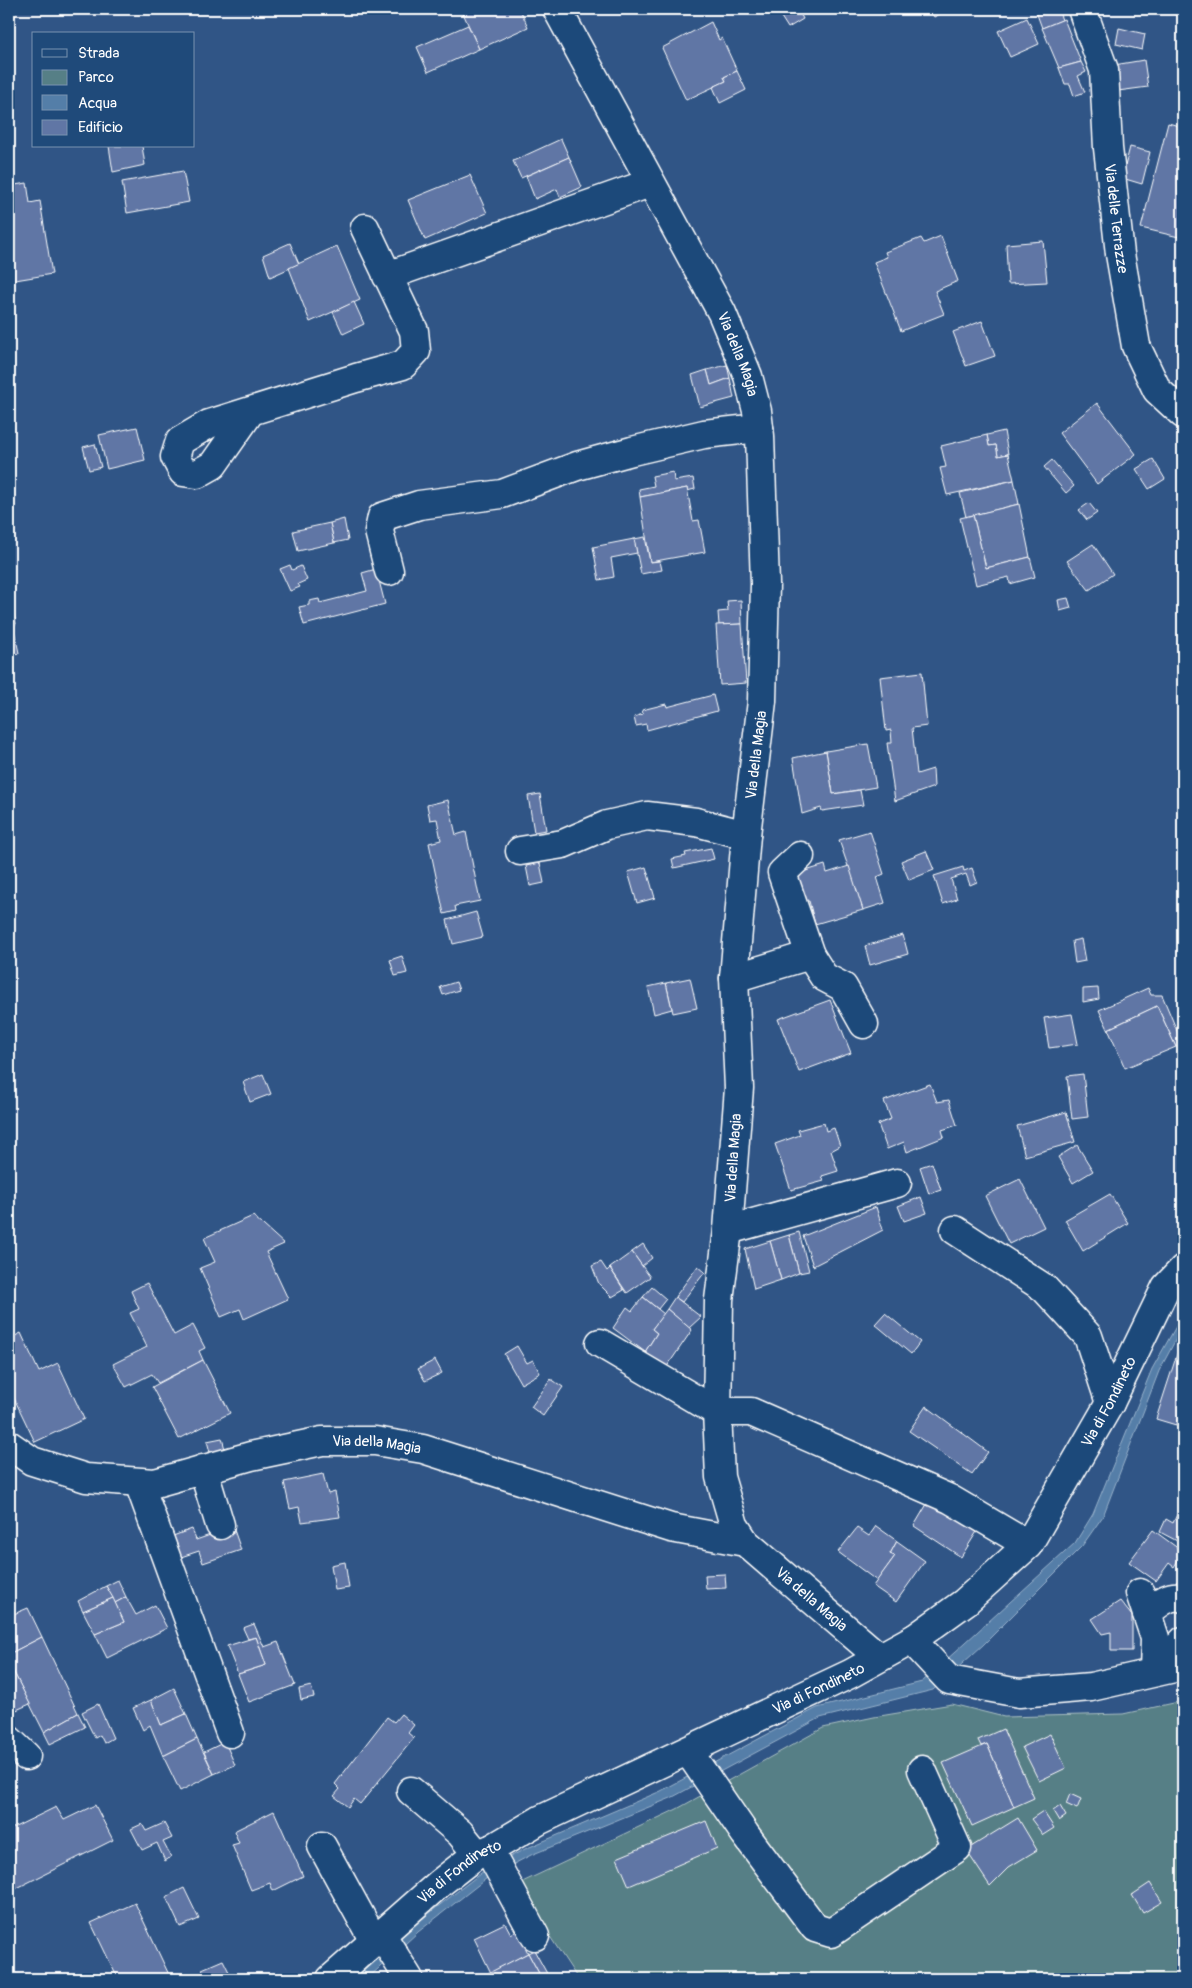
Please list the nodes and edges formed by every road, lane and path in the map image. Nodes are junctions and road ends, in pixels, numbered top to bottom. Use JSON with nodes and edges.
{"nodes":[{"id":1,"x":558,"y":9,"type":"edge"},
{"id":2,"x":1082,"y":9,"type":"edge"},
{"id":3,"x":650,"y":183,"type":"junction"},
{"id":4,"x":365,"y":228,"type":"dead end"},
{"id":5,"x":387,"y":276,"type":"junction"},
{"id":6,"x":250,"y":412,"type":"dead end"},
{"id":7,"x":1183,"y":414,"type":"edge"},
{"id":8,"x":759,"y":428,"type":"junction"},
{"id":9,"x":389,"y":571,"type":"dead end"},
{"id":10,"x":746,"y":835,"type":"junction"},
{"id":11,"x":520,"y":852,"type":"dead end"},
{"id":12,"x":800,"y":856,"type":"dead end"},
{"id":13,"x":810,"y":955,"type":"junction"},
{"id":14,"x":734,"y":978,"type":"junction"},
{"id":15,"x":864,"y":1024,"type":"dead end"},
{"id":16,"x":897,"y":1183,"type":"dead end"},
{"id":17,"x":728,"y":1230,"type":"junction"},
{"id":18,"x":955,"y":1230,"type":"dead end"},
{"id":19,"x":1183,"y":1269,"type":"edge"},
{"id":20,"x":600,"y":1343,"type":"dead end"},
{"id":21,"x":1110,"y":1403,"type":"junction"},
{"id":22,"x":717,"y":1412,"type":"junction"},
{"id":23,"x":9,"y":1445,"type":"edge"},
{"id":24,"x":204,"y":1469,"type":"junction"},
{"id":25,"x":139,"y":1483,"type":"junction"},
{"id":26,"x":220,"y":1524,"type":"dead end"},
{"id":27,"x":745,"y":1542,"type":"junction"},
{"id":28,"x":1028,"y":1545,"type":"junction"},
{"id":29,"x":1183,"y":1598,"type":"edge"},
{"id":30,"x":1183,"y":1641,"type":"edge"},
{"id":31,"x":918,"y":1644,"type":"junction"},
{"id":32,"x":879,"y":1657,"type":"junction"},
{"id":33,"x":1183,"y":1666,"type":"edge"},
{"id":34,"x":1154,"y":1672,"type":"junction"},
{"id":35,"x":230,"y":1733,"type":"dead end"},
{"id":36,"x":698,"y":1767,"type":"junction"},
{"id":37,"x":922,"y":1770,"type":"dead end"},
{"id":38,"x":411,"y":1791,"type":"dead end"},
{"id":39,"x":322,"y":1846,"type":"dead end"},
{"id":40,"x":491,"y":1861,"type":"junction"},
{"id":41,"x":536,"y":1936,"type":"dead end"},
{"id":42,"x":390,"y":1952,"type":"edge"},
{"id":43,"x":331,"y":1979,"type":"edge"}],
"edges":[{"from":1,"to":3,"type":"street","name":"Via della Magia"},
{"from":2,"to":7,"type":"street","name":"Via delle Terrazze"},
{"from":3,"to":5,"type":"street"},
{"from":3,"to":8,"type":"street","name":"Via della Magia"},
{"from":4,"to":5,"type":"street"},
{"from":5,"to":6,"type":"street"},
{"from":8,"to":9,"type":"street"},
{"from":8,"to":10,"type":"street","name":"Via della Magia"},
{"from":10,"to":11,"type":"street"},
{"from":10,"to":14,"type":"street","name":"Via della Magia"},
{"from":12,"to":13,"type":"street"},
{"from":13,"to":14,"type":"street"},
{"from":13,"to":15,"type":"street"},
{"from":14,"to":17,"type":"street","name":"Via della Magia"},
{"from":16,"to":17,"type":"street"},
{"from":17,"to":22,"type":"street","name":"Via della Magia"},
{"from":18,"to":21,"type":"street"},
{"from":19,"to":21,"type":"street","name":"Via di Fondineto"},
{"from":20,"to":22,"type":"street"},
{"from":21,"to":28,"type":"street","name":"Via di Fondineto"},
{"from":22,"to":27,"type":"street","name":"Via della Magia"},
{"from":22,"to":28,"type":"street"},
{"from":23,"to":25,"type":"street","name":"Via della Magia"},
{"from":24,"to":25,"type":"street","name":"Via della Magia"},
{"from":24,"to":26,"type":"street"},
{"from":24,"to":27,"type":"street","name":"Via della Magia"},
{"from":25,"to":35,"type":"street"},
{"from":27,"to":32,"type":"street","name":"Via della Magia"},
{"from":28,"to":31,"type":"street","name":"Via di Fondineto"},
{"from":29,"to":34,"type":"street"},
{"from":30,"to":34,"type":"street"},
{"from":31,"to":32,"type":"street","name":"Via di Fondineto"},
{"from":31,"to":34,"type":"street"},
{"from":32,"to":36,"type":"street","name":"Via di Fondineto"},
{"from":33,"to":34,"type":"street"},
{"from":36,"to":37,"type":"street"},
{"from":36,"to":40,"type":"street","name":"Via di Fondineto"},
{"from":38,"to":40,"type":"street"},
{"from":39,"to":42,"type":"street"},
{"from":40,"to":41,"type":"street"},
{"from":40,"to":42,"type":"street","name":"Via di Fondineto"},
{"from":42,"to":43,"type":"street","name":"Via di Fondineto"}]}
